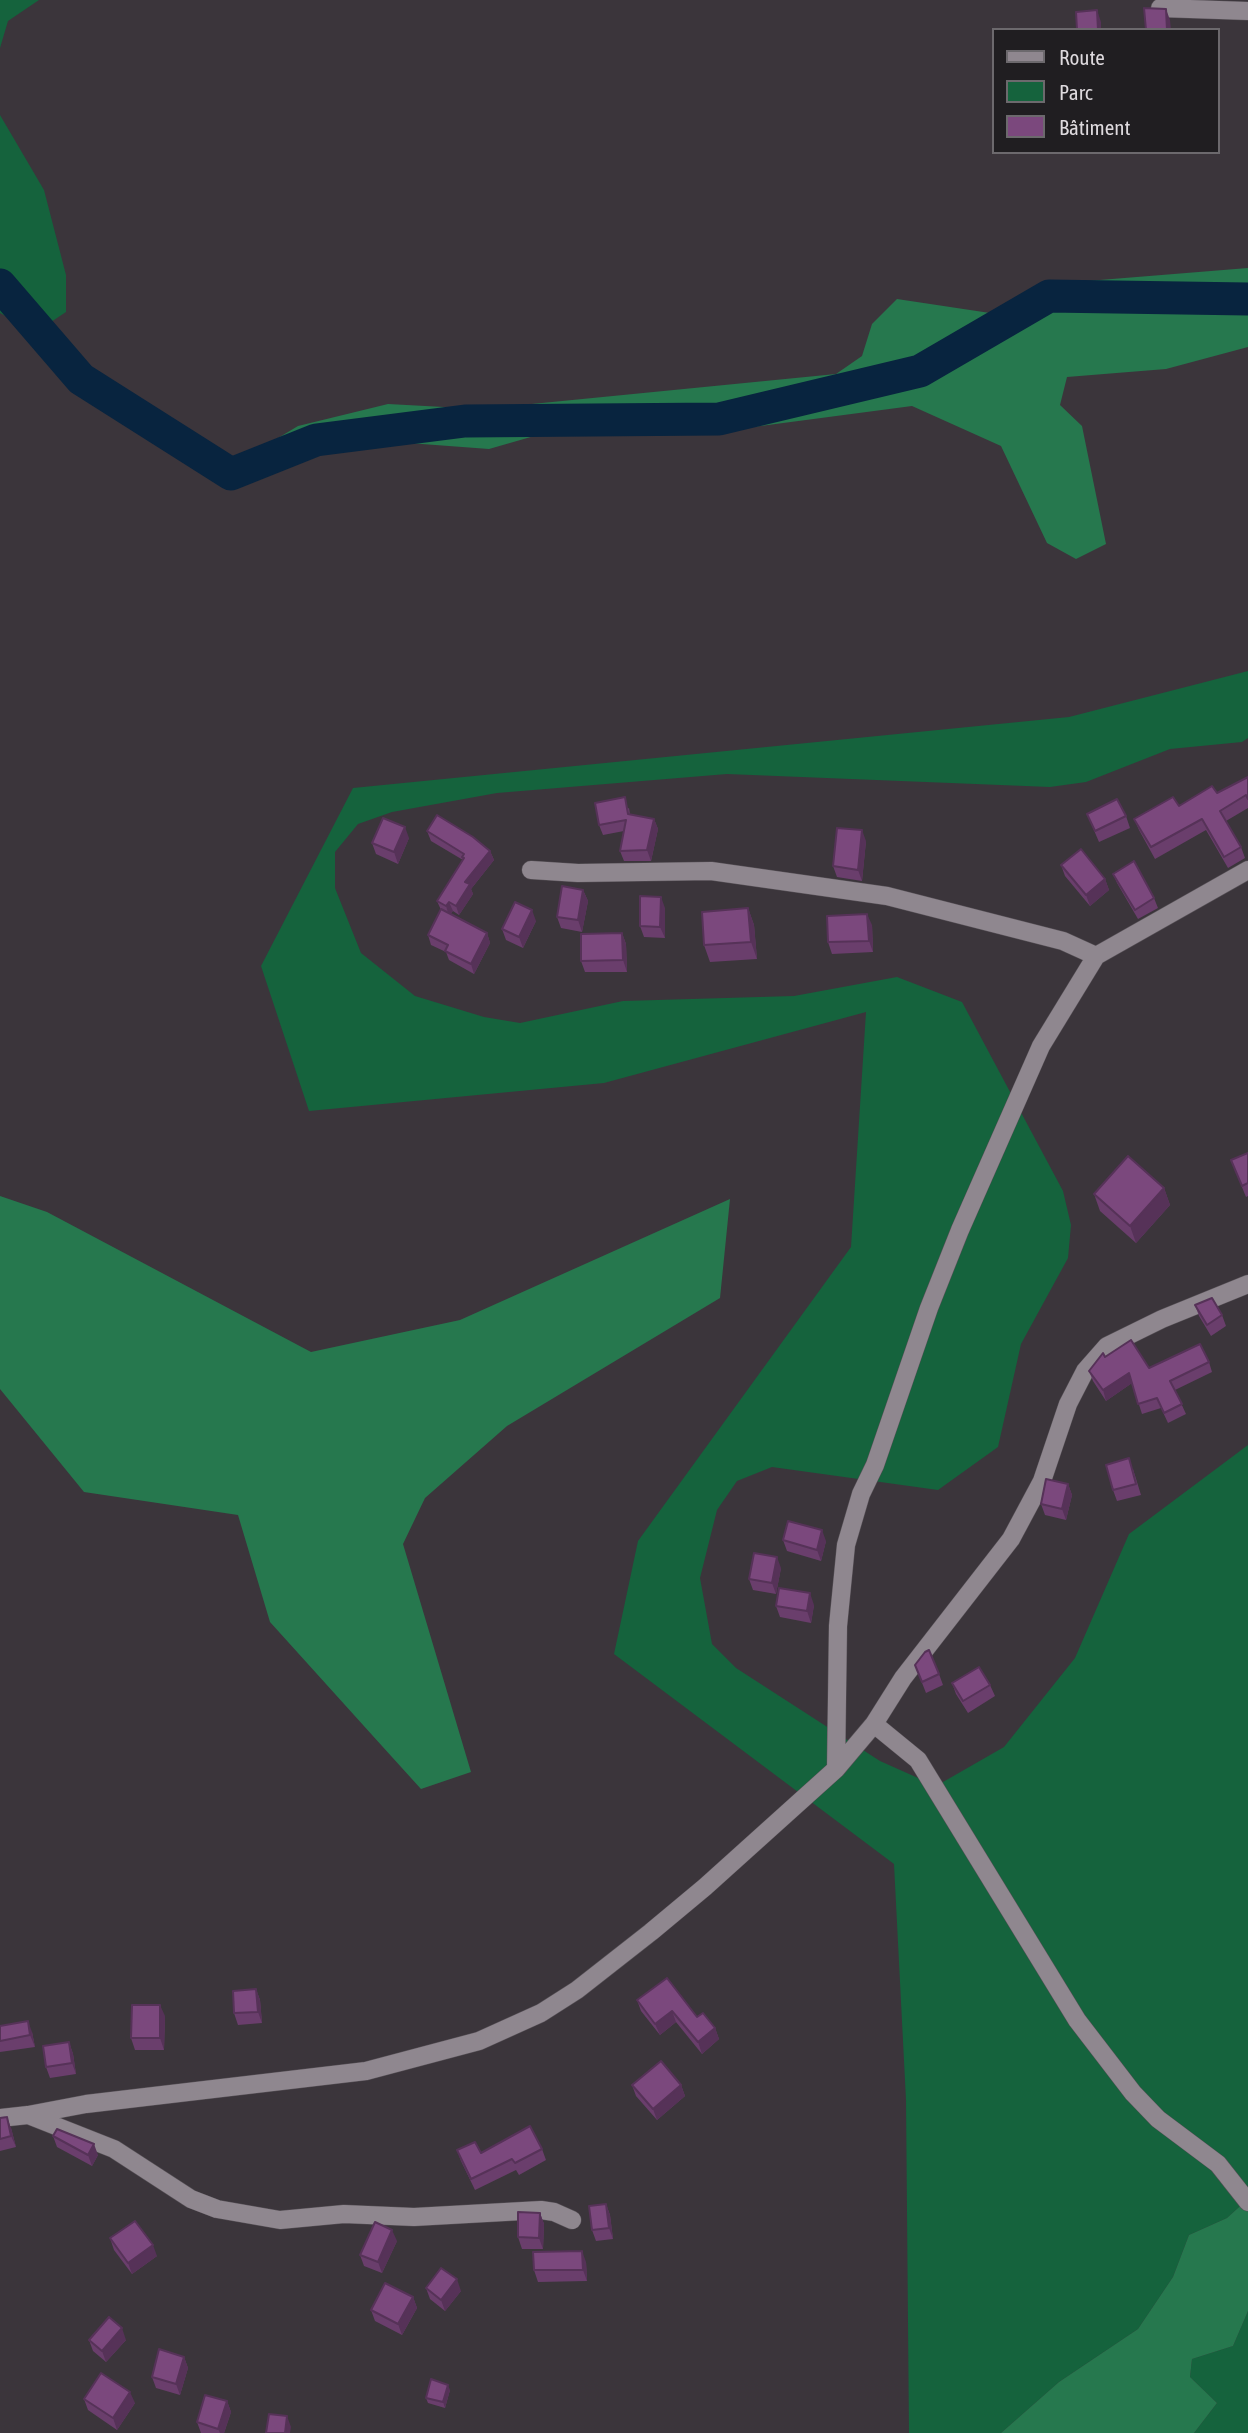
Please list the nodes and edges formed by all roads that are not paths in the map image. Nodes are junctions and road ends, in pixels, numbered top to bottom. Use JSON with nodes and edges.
{"nodes":[{"id":1,"x":1160,"y":8,"type":"edge"},
{"id":2,"x":1248,"y":11,"type":"edge"},
{"id":3,"x":531,"y":870,"type":"dead end"},
{"id":4,"x":1248,"y":870,"type":"edge"},
{"id":5,"x":1096,"y":956,"type":"junction"},
{"id":6,"x":1248,"y":1284,"type":"edge"},
{"id":7,"x":874,"y":1724,"type":"junction"},
{"id":8,"x":836,"y":1769,"type":"junction"},
{"id":9,"x":28,"y":2115,"type":"junction"},
{"id":10,"x":0,"y":2118,"type":"edge"},
{"id":11,"x":1248,"y":2202,"type":"edge"},
{"id":12,"x":572,"y":2220,"type":"dead end"}],
"edges":[{"from":1,"to":2,"type":"street"},
{"from":3,"to":5,"type":"street"},
{"from":4,"to":5,"type":"street"},
{"from":5,"to":8,"type":"street"},
{"from":6,"to":7,"type":"street"},
{"from":7,"to":8,"type":"street"},
{"from":7,"to":11,"type":"street"},
{"from":8,"to":9,"type":"street"},
{"from":9,"to":10,"type":"street"},
{"from":9,"to":12,"type":"street"}]}
